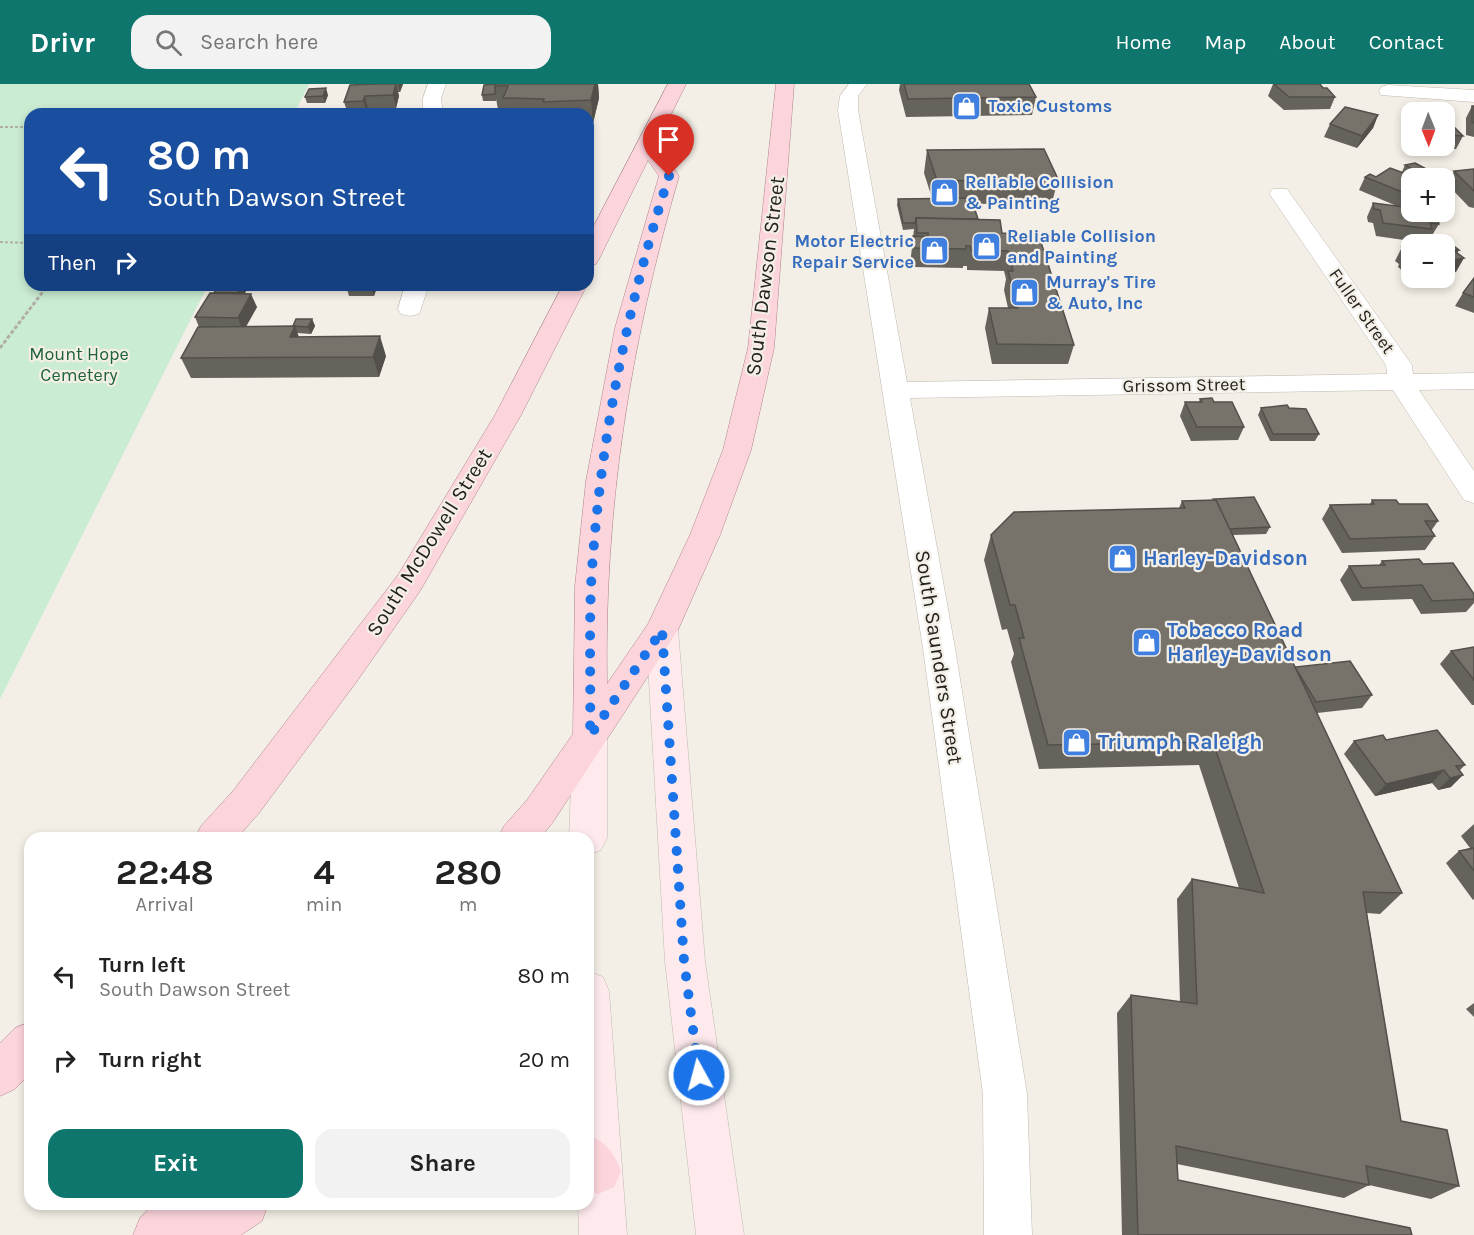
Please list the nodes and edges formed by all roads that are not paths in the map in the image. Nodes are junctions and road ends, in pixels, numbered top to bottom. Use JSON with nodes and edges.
{"nodes":[{"id":1,"x":436,"y":84,"type":"edge"},
{"id":2,"x":677,"y":84,"type":"edge"},
{"id":3,"x":785,"y":84,"type":"edge"},
{"id":4,"x":858,"y":84,"type":"edge"},
{"id":5,"x":1388,"y":91,"type":"dead end"},
{"id":6,"x":1474,"y":96,"type":"edge"},
{"id":7,"x":433,"y":108,"type":"edge"},
{"id":8,"x":647,"y":143,"type":"junction"},
{"id":9,"x":1280,"y":193,"type":"dead end"},
{"id":10,"x":594,"y":247,"type":"edge"},
{"id":11,"x":415,"y":291,"type":"edge"},
{"id":12,"x":571,"y":291,"type":"edge"},
{"id":13,"x":410,"y":309,"type":"dead end"},
{"id":14,"x":1474,"y":381,"type":"edge"},
{"id":15,"x":1401,"y":382,"type":"junction"},
{"id":16,"x":894,"y":390,"type":"junction"},
{"id":17,"x":1474,"y":493,"type":"edge"},
{"id":18,"x":662,"y":630,"type":"junction"},
{"id":19,"x":590,"y":736,"type":"junction"},
{"id":20,"x":219,"y":832,"type":"edge"},
{"id":21,"x":522,"y":832,"type":"edge"},
{"id":22,"x":588,"y":832,"type":"edge"},
{"id":23,"x":24,"y":1049,"type":"edge"},
{"id":24,"x":0,"y":1074,"type":"edge"},
{"id":25,"x":594,"y":1171,"type":"edge"},
{"id":26,"x":181,"y":1210,"type":"edge"},
{"id":27,"x":235,"y":1210,"type":"edge"},
{"id":28,"x":158,"y":1235,"type":"edge"},
{"id":29,"x":200,"y":1235,"type":"edge"},
{"id":30,"x":603,"y":1235,"type":"edge"},
{"id":31,"x":720,"y":1235,"type":"edge"},
{"id":32,"x":1008,"y":1235,"type":"edge"}],
"edges":[{"from":1,"to":7,"type":"street"},
{"from":2,"to":8,"type":"main road"},
{"from":3,"to":18,"type":"main road","name":"South Dawson Street"},
{"from":4,"to":16,"type":"street","name":"South Saunders Street"},
{"from":5,"to":6,"type":"street"},
{"from":8,"to":10,"type":"main road"},
{"from":8,"to":19,"type":"main road"},
{"from":9,"to":15,"type":"street","name":"Fuller Street"},
{"from":11,"to":13,"type":"street"},
{"from":12,"to":20,"type":"main road","name":"South McDowell Street"},
{"from":14,"to":15,"type":"street","name":"Grissom Street"},
{"from":15,"to":16,"type":"street","name":"Grissom Street"},
{"from":15,"to":17,"type":"street","name":"Fuller Street"},
{"from":16,"to":32,"type":"street","name":"South Saunders Street"},
{"from":18,"to":19,"type":"main road","name":"South Dawson Street"},
{"from":18,"to":31,"type":"main road"},
{"from":19,"to":21,"type":"main road","name":"South Dawson Street"},
{"from":19,"to":22,"type":"main road"},
{"from":23,"to":24,"type":"main road"},
{"from":25,"to":30,"type":"main road"},
{"from":26,"to":28,"type":"main road"},
{"from":27,"to":29,"type":"main road"}]}
